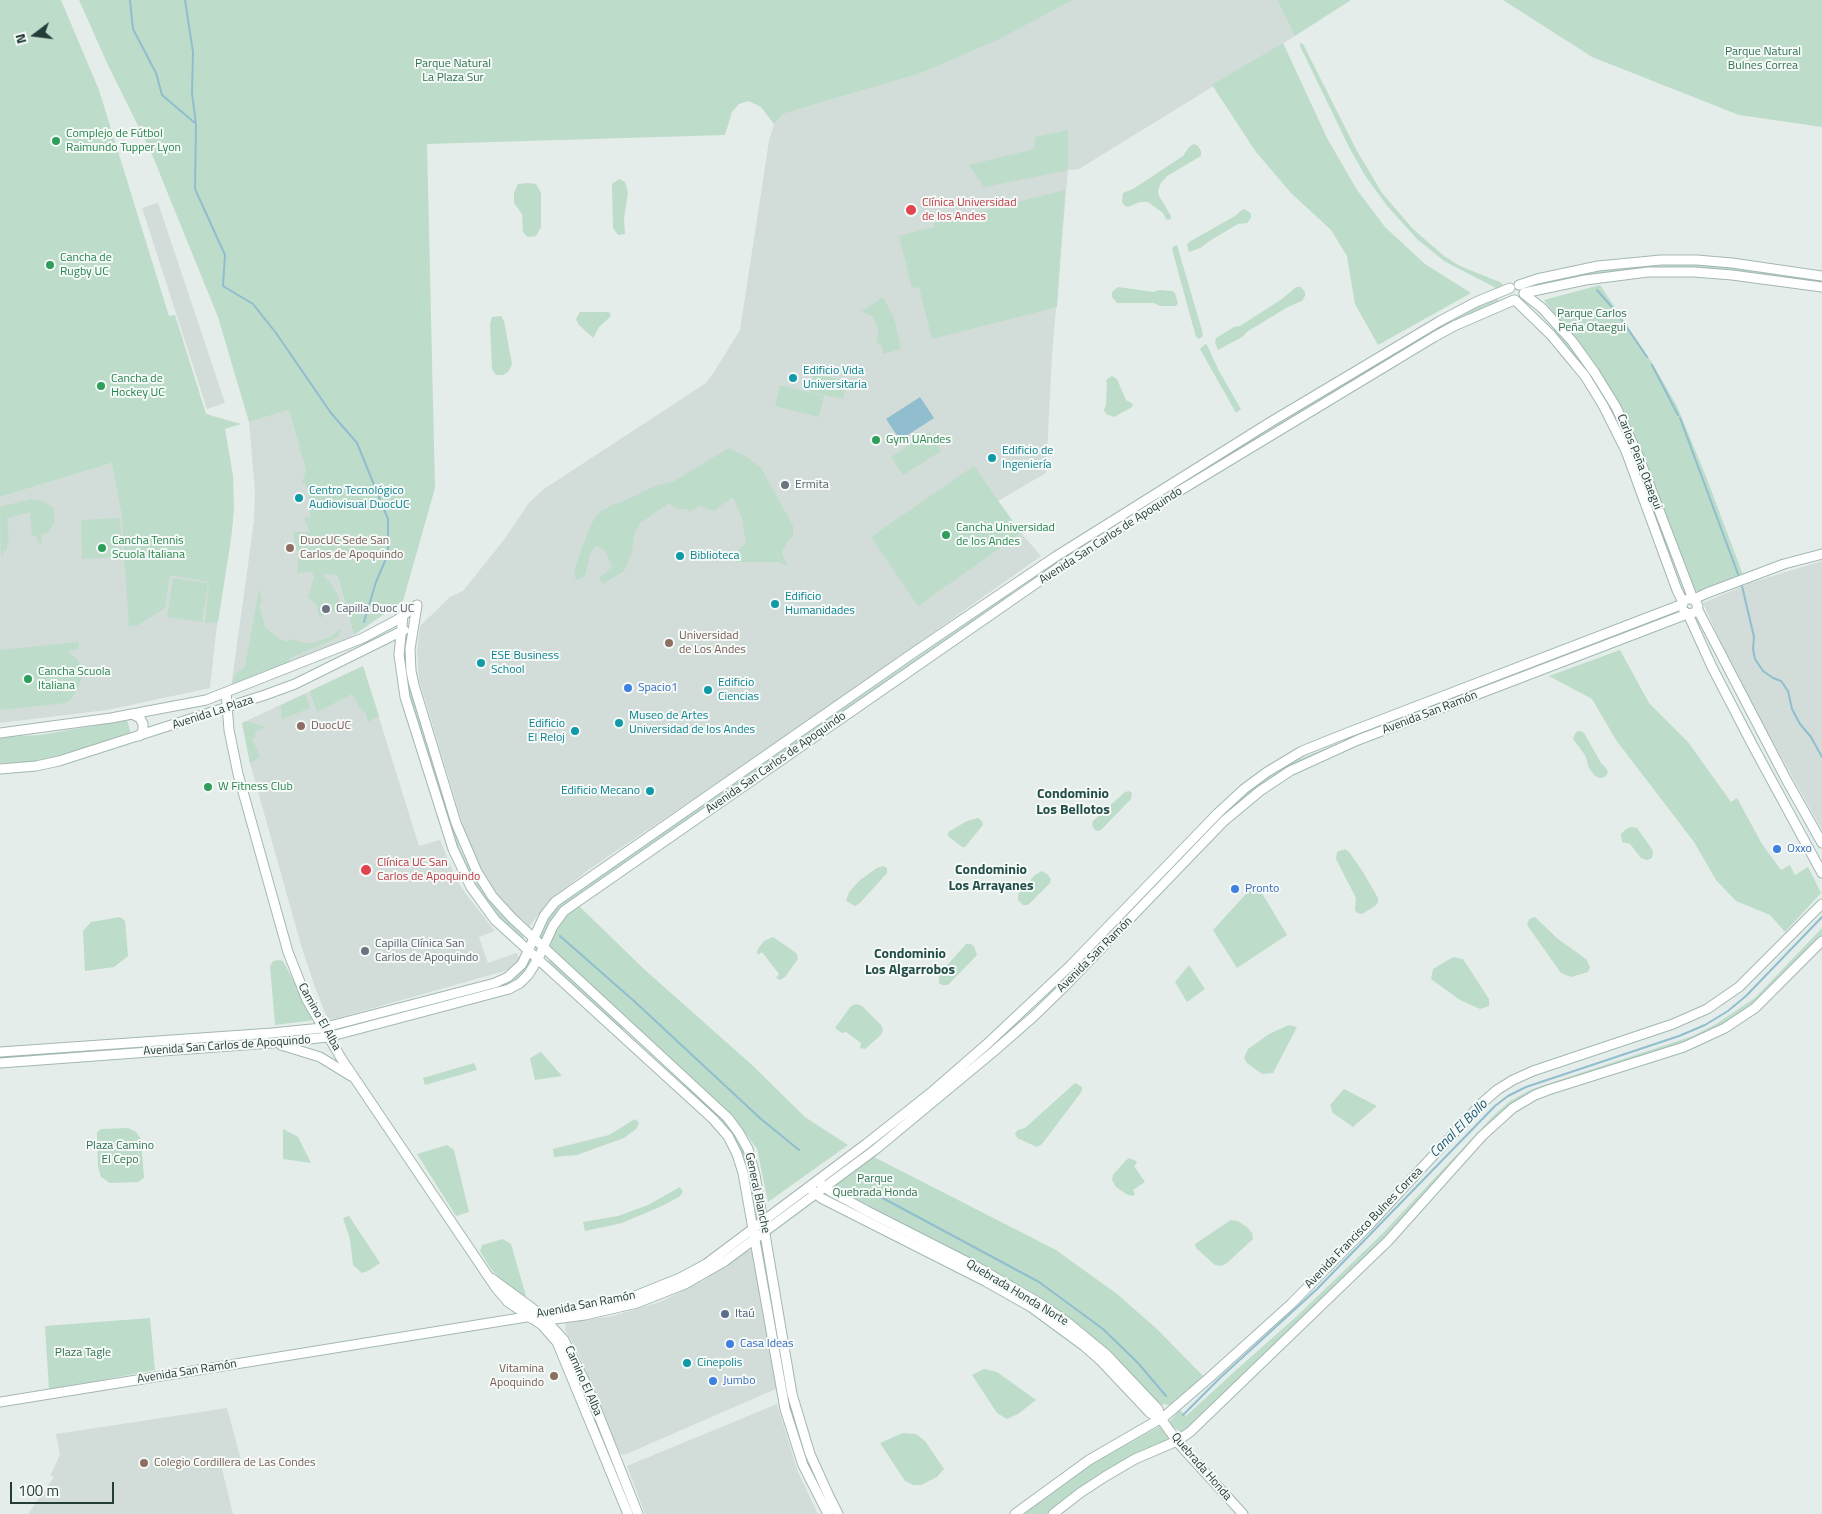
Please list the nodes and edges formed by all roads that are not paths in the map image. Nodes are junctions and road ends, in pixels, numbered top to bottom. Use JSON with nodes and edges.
{"nodes":[{"id":1,"x":1822,"y":276,"type":"edge"},
{"id":2,"x":1822,"y":287,"type":"edge"},
{"id":3,"x":1519,"y":290,"type":"junction"},
{"id":4,"x":1514,"y":300,"type":"junction"},
{"id":5,"x":1559,"y":326,"type":"junction"},
{"id":6,"x":1551,"y":335,"type":"junction"},
{"id":7,"x":1822,"y":554,"type":"edge"},
{"id":8,"x":1677,"y":560,"type":"junction"},
{"id":9,"x":1668,"y":565,"type":"junction"},
{"id":10,"x":1006,"y":590,"type":"junction"},
{"id":11,"x":1694,"y":599,"type":"junction"},
{"id":12,"x":1014,"y":600,"type":"junction"},
{"id":13,"x":1683,"y":603,"type":"junction"},
{"id":14,"x":417,"y":605,"type":"joint"},
{"id":15,"x":1698,"y":610,"type":"junction"},
{"id":16,"x":1688,"y":614,"type":"junction"},
{"id":17,"x":403,"y":615,"type":"junction"},
{"id":18,"x":414,"y":623,"type":"junction"},
{"id":19,"x":401,"y":632,"type":"junction"},
{"id":20,"x":226,"y":692,"type":"junction"},
{"id":21,"x":226,"y":708,"type":"junction"},
{"id":22,"x":134,"y":715,"type":"junction"},
{"id":23,"x":0,"y":733,"type":"edge"},
{"id":24,"x":139,"y":736,"type":"junction"},
{"id":25,"x":1779,"y":766,"type":"junction"},
{"id":26,"x":0,"y":768,"type":"edge"},
{"id":27,"x":1768,"y":773,"type":"junction"},
{"id":28,"x":1786,"y":779,"type":"junction"},
{"id":29,"x":1775,"y":787,"type":"junction"},
{"id":30,"x":1822,"y":843,"type":"edge"},
{"id":31,"x":1822,"y":873,"type":"edge"},
{"id":32,"x":1822,"y":904,"type":"edge"},
{"id":33,"x":534,"y":940,"type":"junction"},
{"id":34,"x":1822,"y":941,"type":"edge"},
{"id":35,"x":543,"y":948,"type":"junction"},
{"id":36,"x":529,"y":951,"type":"junction"},
{"id":37,"x":538,"y":959,"type":"junction"},
{"id":38,"x":322,"y":1028,"type":"junction"},
{"id":39,"x":328,"y":1037,"type":"junction"},
{"id":40,"x":271,"y":1043,"type":"junction"},
{"id":41,"x":0,"y":1052,"type":"edge"},
{"id":42,"x":0,"y":1062,"type":"edge"},
{"id":43,"x":356,"y":1080,"type":"junction"},
{"id":44,"x":818,"y":1180,"type":"junction"},
{"id":45,"x":809,"y":1186,"type":"junction"},
{"id":46,"x":824,"y":1187,"type":"junction"},
{"id":47,"x":815,"y":1194,"type":"junction"},
{"id":48,"x":763,"y":1220,"type":"junction"},
{"id":49,"x":753,"y":1227,"type":"junction"},
{"id":50,"x":765,"y":1231,"type":"junction"},
{"id":51,"x":755,"y":1239,"type":"junction"},
{"id":52,"x":534,"y":1317,"type":"junction"},
{"id":53,"x":0,"y":1402,"type":"edge"},
{"id":54,"x":1161,"y":1419,"type":"junction"},
{"id":55,"x":1177,"y":1441,"type":"junction"},
{"id":56,"x":834,"y":1512,"type":"edge"},
{"id":57,"x":628,"y":1514,"type":"edge"},
{"id":58,"x":638,"y":1514,"type":"edge"},
{"id":59,"x":1015,"y":1514,"type":"edge"},
{"id":60,"x":1053,"y":1514,"type":"edge"},
{"id":61,"x":1243,"y":1514,"type":"edge"}],
"edges":[{"from":1,"to":3,"type":"street","name":"Avenida San Carlos de Apoquindo"},
{"from":2,"to":3,"type":"street","name":"Avenida San Carlos de Apoquindo"},
{"from":3,"to":4,"type":"street","name":"Avenida San Carlos de Apoquindo"},
{"from":3,"to":4,"type":"street"},
{"from":3,"to":5,"type":"street","name":"Carlos Peña Otaegui"},
{"from":3,"to":10,"type":"street","name":"Avenida San Carlos de Apoquindo"},
{"from":4,"to":6,"type":"street","name":"Carlos Peña Otaegui"},
{"from":4,"to":12,"type":"street","name":"Avenida San Carlos de Apoquindo"},
{"from":5,"to":6,"type":"street"},
{"from":5,"to":8,"type":"street","name":"Carlos Peña Otaegui"},
{"from":6,"to":9,"type":"street","name":"Carlos Peña Otaegui"},
{"from":7,"to":11,"type":"street"},
{"from":8,"to":9,"type":"street"},
{"from":8,"to":11,"type":"street","name":"Carlos Peña Otaegui"},
{"from":9,"to":13,"type":"street","name":"Carlos Peña Otaegui"},
{"from":10,"to":12,"type":"street"},
{"from":10,"to":33,"type":"street","name":"Avenida San Carlos de Apoquindo"},
{"from":11,"to":13,"type":"street"},
{"from":11,"to":15,"type":"street"},
{"from":12,"to":35,"type":"street","name":"Avenida San Carlos de Apoquindo"},
{"from":13,"to":16,"type":"street"},
{"from":13,"to":44,"type":"street","name":"Avenida San Ramón"},
{"from":14,"to":17,"type":"street","name":"Avenida La Plaza"},
{"from":14,"to":18,"type":"street","name":"General Blanche"},
{"from":15,"to":16,"type":"street"},
{"from":15,"to":25,"type":"street"},
{"from":16,"to":27,"type":"street"},
{"from":16,"to":46,"type":"street","name":"Avenida San Ramón"},
{"from":17,"to":19,"type":"street","name":"General Blanche"},
{"from":17,"to":20,"type":"street","name":"Avenida La Plaza"},
{"from":18,"to":19,"type":"street","name":"Avenida La Plaza"},
{"from":18,"to":33,"type":"street","name":"General Blanche"},
{"from":19,"to":21,"type":"street","name":"Avenida La Plaza"},
{"from":19,"to":36,"type":"street","name":"General Blanche"},
{"from":20,"to":21,"type":"street","name":"Camino El Alba"},
{"from":20,"to":22,"type":"street","name":"Avenida La Plaza"},
{"from":21,"to":24,"type":"street","name":"Avenida La Plaza"},
{"from":21,"to":38,"type":"street","name":"Camino El Alba"},
{"from":22,"to":23,"type":"street","name":"Avenida La Plaza"},
{"from":22,"to":24,"type":"street"},
{"from":24,"to":26,"type":"street","name":"Avenida La Plaza"},
{"from":25,"to":27,"type":"street"},
{"from":25,"to":28,"type":"street"},
{"from":27,"to":29,"type":"street"},
{"from":28,"to":29,"type":"street"},
{"from":28,"to":30,"type":"street"},
{"from":29,"to":31,"type":"street"},
{"from":32,"to":54,"type":"street","name":"Avenida Francisco Bulnes Correa"},
{"from":33,"to":35,"type":"street","name":"General Blanche"},
{"from":33,"to":36,"type":"street","name":"Avenida San Carlos de Apoquindo"},
{"from":34,"to":55,"type":"street","name":"Avenida Francisco Bulnes Correa"},
{"from":35,"to":37,"type":"street","name":"Avenida San Carlos de Apoquindo"},
{"from":35,"to":48,"type":"street","name":"General Blanche"},
{"from":36,"to":37,"type":"street","name":"General Blanche"},
{"from":36,"to":38,"type":"street","name":"Avenida San Carlos de Apoquindo"},
{"from":37,"to":39,"type":"street","name":"Avenida San Carlos de Apoquindo"},
{"from":37,"to":49,"type":"street","name":"General Blanche"},
{"from":38,"to":39,"type":"street","name":"Camino El Alba"},
{"from":38,"to":41,"type":"street","name":"Avenida San Carlos de Apoquindo"},
{"from":39,"to":40,"type":"street","name":"Avenida San Carlos de Apoquindo"},
{"from":39,"to":43,"type":"street","name":"Camino El Alba"},
{"from":40,"to":42,"type":"street","name":"Avenida San Carlos de Apoquindo"},
{"from":40,"to":43,"type":"street"},
{"from":43,"to":52,"type":"street","name":"Camino El Alba"},
{"from":44,"to":45,"type":"street","name":"Avenida San Ramón"},
{"from":44,"to":46,"type":"street","name":"Quebrada Honda Norte"},
{"from":45,"to":47,"type":"street","name":"Quebrada Honda Norte"},
{"from":45,"to":48,"type":"street","name":"Avenida San Ramón"},
{"from":46,"to":47,"type":"street","name":"Avenida San Ramón"},
{"from":46,"to":54,"type":"street","name":"Quebrada Honda Norte"},
{"from":47,"to":50,"type":"street","name":"Avenida San Ramón"},
{"from":47,"to":54,"type":"street","name":"Quebrada Honda Norte"},
{"from":48,"to":49,"type":"street","name":"Avenida San Ramón"},
{"from":48,"to":50,"type":"street","name":"General Blanche"},
{"from":49,"to":51,"type":"street","name":"General Blanche"},
{"from":49,"to":52,"type":"street","name":"Avenida San Ramón"},
{"from":50,"to":51,"type":"street","name":"Avenida San Ramón"},
{"from":50,"to":56,"type":"street","name":"General Blanche"},
{"from":51,"to":52,"type":"street","name":"Avenida San Ramón"},
{"from":51,"to":56,"type":"street","name":"General Blanche"},
{"from":52,"to":53,"type":"street","name":"Avenida San Ramón"},
{"from":52,"to":57,"type":"street","name":"Camino El Alba"},
{"from":52,"to":58,"type":"street","name":"Camino El Alba"},
{"from":54,"to":55,"type":"street","name":"Quebrada Honda"},
{"from":54,"to":59,"type":"street","name":"Avenida Francisco Bulnes Correa"},
{"from":55,"to":60,"type":"street","name":"Avenida Francisco Bulnes Correa"},
{"from":55,"to":61,"type":"street","name":"Quebrada Honda"}]}
